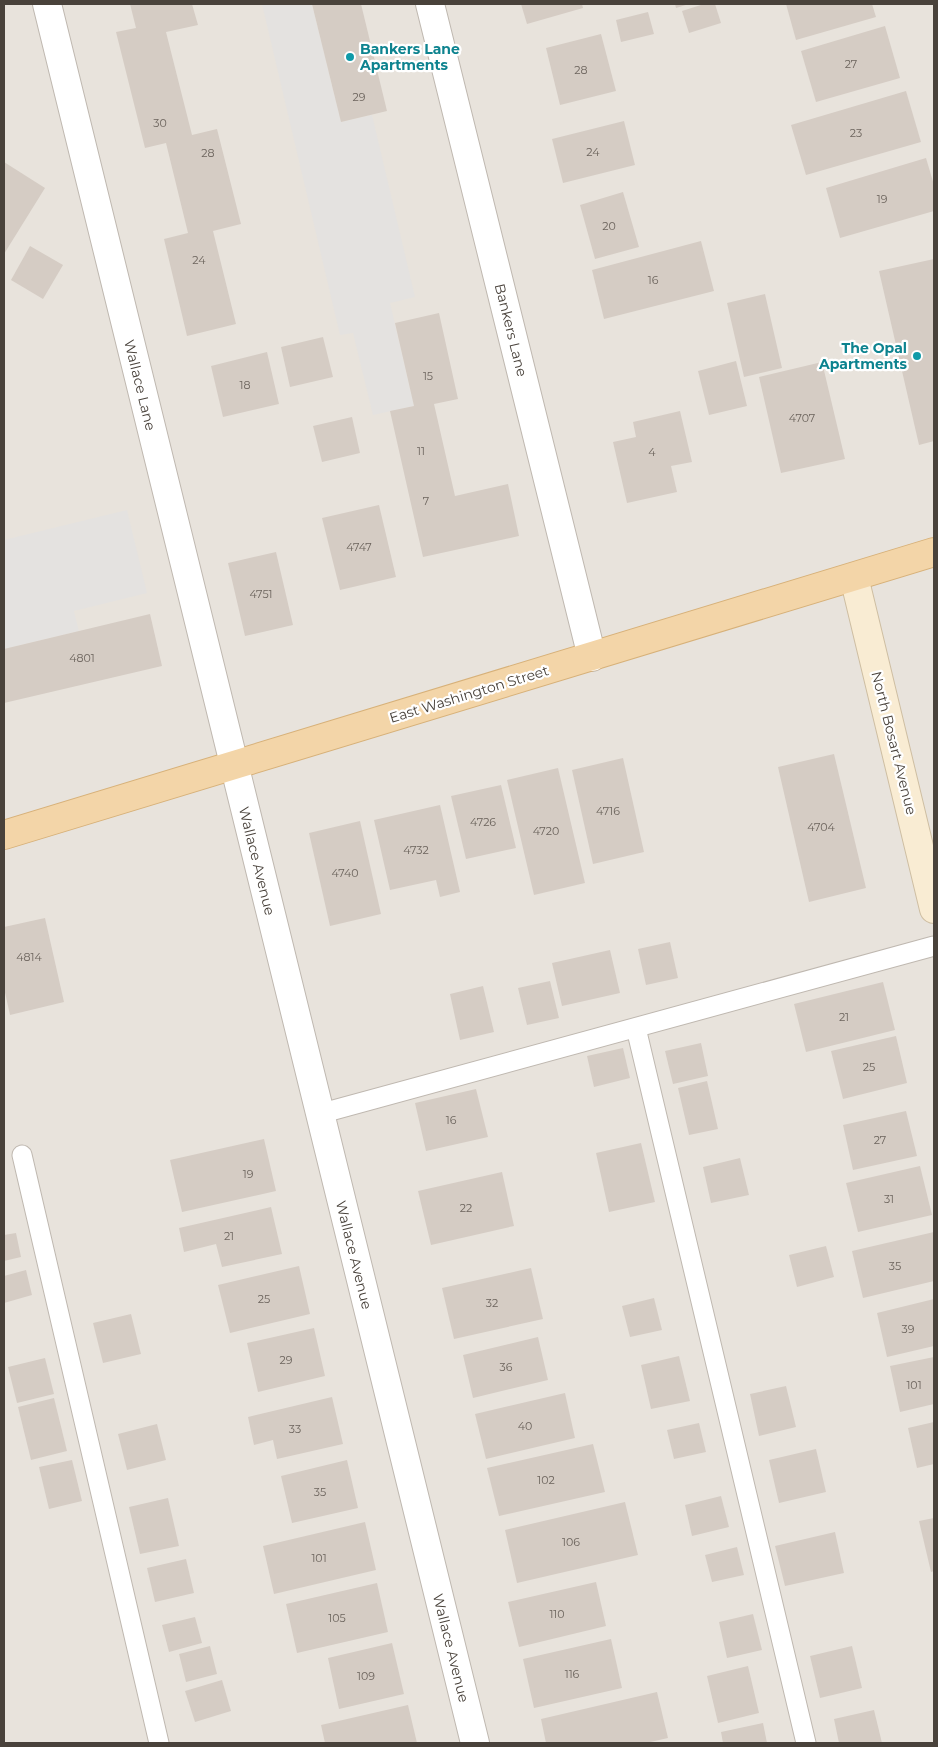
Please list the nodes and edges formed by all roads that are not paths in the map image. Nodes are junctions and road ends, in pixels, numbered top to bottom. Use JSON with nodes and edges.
{"nodes":[{"id":1,"x":46,"y":4,"type":"edge"},
{"id":2,"x":430,"y":4,"type":"edge"},
{"id":3,"x":934,"y":552,"type":"edge"},
{"id":4,"x":854,"y":577,"type":"junction"},
{"id":5,"x":592,"y":657,"type":"junction"},
{"id":6,"x":234,"y":766,"type":"junction"},
{"id":7,"x":4,"y":835,"type":"edge"},
{"id":8,"x":931,"y":881,"type":"edge"},
{"id":9,"x":934,"y":909,"type":"edge"},
{"id":10,"x":934,"y":946,"type":"edge"},
{"id":11,"x":636,"y":1028,"type":"junction"},
{"id":12,"x":319,"y":1114,"type":"junction"},
{"id":13,"x":22,"y":1155,"type":"dead end"},
{"id":14,"x":159,"y":1743,"type":"edge"},
{"id":15,"x":475,"y":1743,"type":"edge"},
{"id":16,"x":806,"y":1743,"type":"edge"}],
"edges":[{"from":1,"to":6,"type":"street","name":"Wallace Lane"},
{"from":2,"to":5,"type":"street","name":"Bankers Lane"},
{"from":3,"to":4,"type":"main road","name":"East Washington Street"},
{"from":4,"to":5,"type":"main road","name":"East Washington Street"},
{"from":4,"to":8,"type":"street","name":"North Bosart Avenue"},
{"from":5,"to":6,"type":"main road","name":"East Washington Street"},
{"from":6,"to":7,"type":"main road","name":"East Washington Street"},
{"from":6,"to":12,"type":"street","name":"Wallace Avenue"},
{"from":8,"to":9,"type":"street","name":"North Bosart Avenue"},
{"from":10,"to":11,"type":"lane"},
{"from":11,"to":12,"type":"lane"},
{"from":11,"to":16,"type":"lane"},
{"from":12,"to":15,"type":"street","name":"Wallace Avenue"},
{"from":13,"to":14,"type":"lane"}]}
